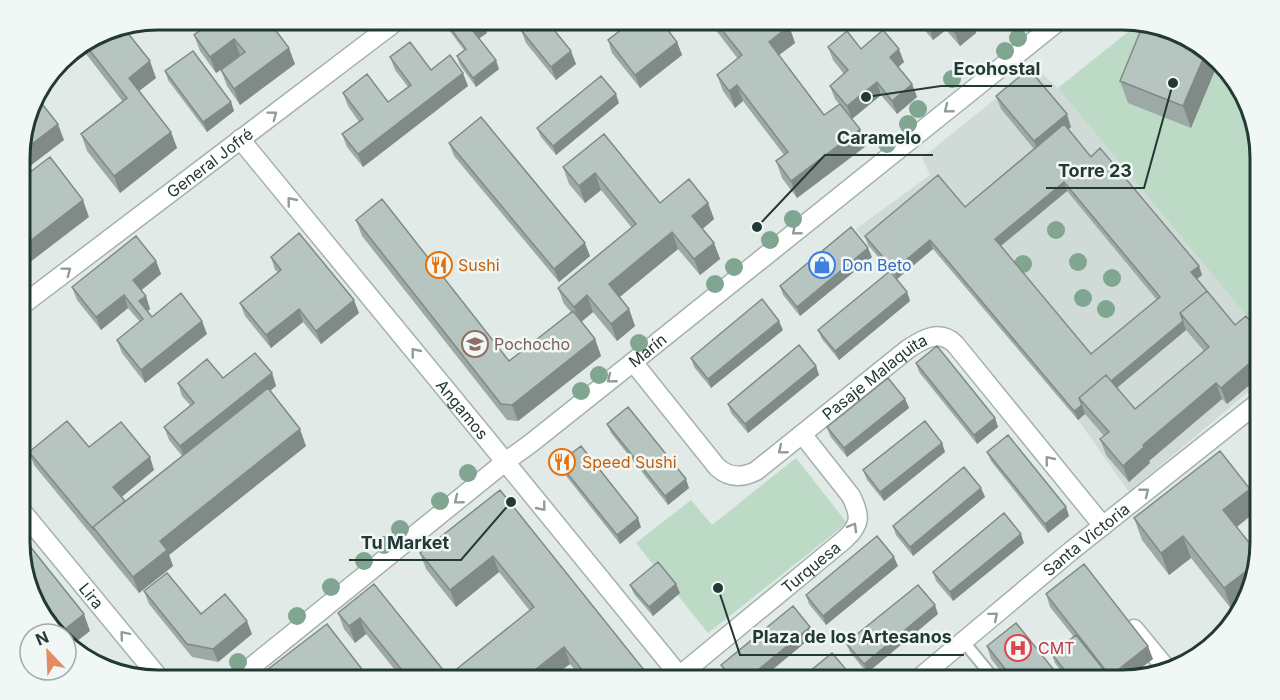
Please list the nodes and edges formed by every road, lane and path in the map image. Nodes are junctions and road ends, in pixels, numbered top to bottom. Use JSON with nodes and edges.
{"nodes":[{"id":1,"x":385,"y":30,"type":"edge"},
{"id":2,"x":1048,"y":30,"type":"edge"},
{"id":3,"x":240,"y":139,"type":"junction"},
{"id":4,"x":30,"y":299,"type":"edge"},
{"id":5,"x":633,"y":362,"type":"junction"},
{"id":6,"x":1250,"y":409,"type":"edge"},
{"id":7,"x":802,"y":435,"type":"junction"},
{"id":8,"x":505,"y":462,"type":"junction"},
{"id":9,"x":30,"y":521,"type":"edge"},
{"id":10,"x":1103,"y":526,"type":"junction"},
{"id":11,"x":1122,"y":614,"type":"edge"},
{"id":12,"x":964,"y":642,"type":"junction"},
{"id":13,"x":1162,"y":663,"type":"edge"},
{"id":14,"x":152,"y":670,"type":"edge"},
{"id":15,"x":246,"y":670,"type":"edge"},
{"id":16,"x":674,"y":670,"type":"edge"},
{"id":17,"x":690,"y":670,"type":"edge"},
{"id":18,"x":929,"y":670,"type":"edge"},
{"id":19,"x":987,"y":670,"type":"edge"}],
"edges":[{"from":3,"to":1,"type":"street","name":"General Jofré","one_way":true},
{"from":2,"to":5,"type":"street","name":"Marín","one_way":true},
{"from":4,"to":3,"type":"street","name":"General Jofré","one_way":true},
{"from":8,"to":3,"type":"street","name":"Angamos","one_way":true},
{"from":7,"to":5,"type":"street","name":"Pasaje Malaquita","one_way":true},
{"from":5,"to":8,"type":"street","name":"Marín","one_way":true},
{"from":10,"to":6,"type":"street","name":"Santa Victoria","one_way":true},
{"from":10,"to":7,"type":"street","name":"Pasaje Malaquita","one_way":true},
{"from":17,"to":7,"type":"street","name":"Turquesa","one_way":true},
{"from":8,"to":15,"type":"street","name":"Marín","one_way":true},
{"from":8,"to":16,"type":"street","name":"Angamos","one_way":true},
{"from":14,"to":9,"type":"street","name":"Lira","one_way":true},
{"from":12,"to":10,"type":"street","name":"Santa Victoria","one_way":true},
{"from":11,"to":13,"type":"street"},
{"from":12,"to":18,"type":"street","name":"Santa Victoria"},
{"from":12,"to":19,"type":"lane"}]}
